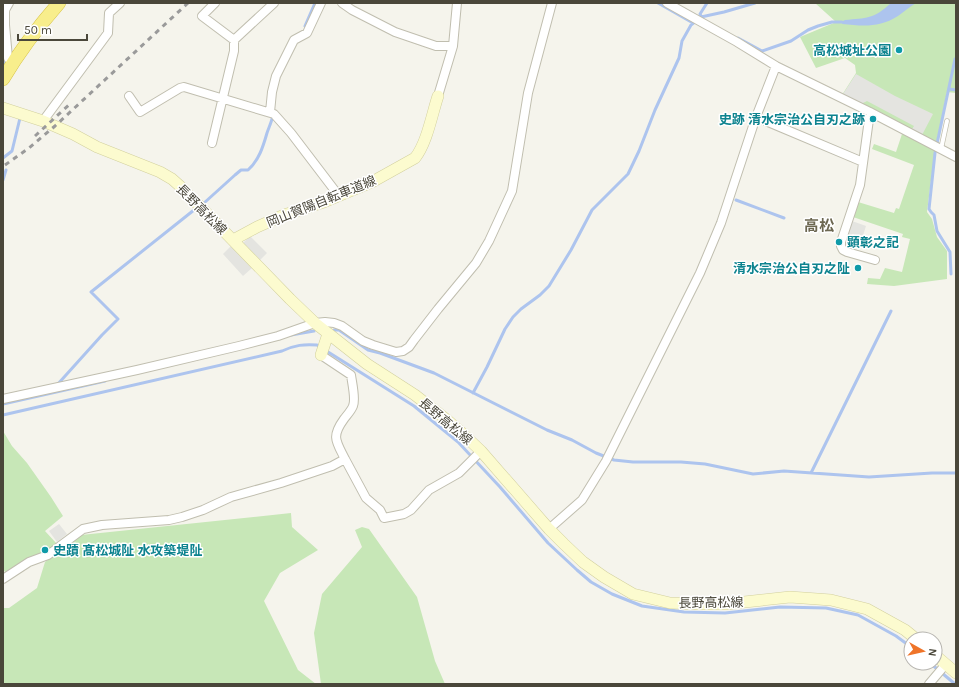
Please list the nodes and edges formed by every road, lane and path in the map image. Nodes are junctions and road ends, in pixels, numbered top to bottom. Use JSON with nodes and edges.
{"nodes":[{"id":1,"x":9,"y":3,"type":"edge"},
{"id":2,"x":59,"y":3,"type":"edge"},
{"id":3,"x":120,"y":3,"type":"edge"},
{"id":4,"x":215,"y":3,"type":"edge"},
{"id":5,"x":274,"y":3,"type":"edge"},
{"id":6,"x":321,"y":3,"type":"edge"},
{"id":7,"x":342,"y":3,"type":"edge"},
{"id":8,"x":457,"y":3,"type":"edge"},
{"id":9,"x":552,"y":3,"type":"edge"},
{"id":10,"x":667,"y":3,"type":"edge"},
{"id":11,"x":234,"y":40,"type":"junction"},
{"id":12,"x":453,"y":46,"type":"junction"},
{"id":13,"x":12,"y":64,"type":"junction"},
{"id":14,"x":776,"y":66,"type":"junction"},
{"id":15,"x":3,"y":79,"type":"edge"},
{"id":16,"x":129,"y":96,"type":"dead end"},
{"id":17,"x":438,"y":96,"type":"joint"},
{"id":18,"x":223,"y":98,"type":"junction"},
{"id":19,"x":3,"y":108,"type":"edge"},
{"id":20,"x":272,"y":112,"type":"junction"},
{"id":21,"x":870,"y":112,"type":"junction"},
{"id":22,"x":756,"y":117,"type":"junction"},
{"id":23,"x":43,"y":121,"type":"junction"},
{"id":24,"x":947,"y":121,"type":"dead end"},
{"id":25,"x":212,"y":143,"type":"dead end"},
{"id":26,"x":941,"y":149,"type":"junction"},
{"id":27,"x":956,"y":157,"type":"edge"},
{"id":28,"x":863,"y":162,"type":"junction"},
{"id":29,"x":339,"y":196,"type":"junction"},
{"id":30,"x":232,"y":240,"type":"junction"},
{"id":31,"x":875,"y":260,"type":"dead end"},
{"id":32,"x":315,"y":323,"type":"junction"},
{"id":33,"x":324,"y":347,"type":"junction"},
{"id":34,"x":3,"y":399,"type":"edge"},
{"id":35,"x":477,"y":455,"type":"junction"},
{"id":36,"x":345,"y":458,"type":"junction"},
{"id":37,"x":549,"y":529,"type":"junction"},
{"id":38,"x":3,"y":579,"type":"edge"},
{"id":39,"x":906,"y":631,"type":"edge"},
{"id":40,"x":943,"y":669,"type":"edge"},
{"id":41,"x":940,"y":671,"type":"edge"},
{"id":42,"x":956,"y":673,"type":"edge"},
{"id":43,"x":929,"y":684,"type":"edge"}],
"edges":[{"from":1,"to":13,"type":"street"},
{"from":2,"to":13,"type":"highway"},
{"from":3,"to":23,"type":"street"},
{"from":4,"to":11,"type":"street"},
{"from":5,"to":11,"type":"street"},
{"from":6,"to":20,"type":"street"},
{"from":7,"to":12,"type":"street"},
{"from":8,"to":12,"type":"street"},
{"from":9,"to":32,"type":"street"},
{"from":10,"to":14,"type":"street"},
{"from":11,"to":18,"type":"street"},
{"from":12,"to":17,"type":"street"},
{"from":13,"to":15,"type":"highway"},
{"from":14,"to":21,"type":"street"},
{"from":14,"to":22,"type":"street"},
{"from":16,"to":18,"type":"street"},
{"from":17,"to":29,"type":"main road","name":"岡山賀陽自転車道線"},
{"from":18,"to":20,"type":"street"},
{"from":18,"to":25,"type":"street"},
{"from":19,"to":23,"type":"main road","name":"長野高松線"},
{"from":20,"to":29,"type":"street"},
{"from":21,"to":26,"type":"street"},
{"from":21,"to":28,"type":"street"},
{"from":22,"to":28,"type":"street"},
{"from":22,"to":37,"type":"street"},
{"from":23,"to":30,"type":"main road","name":"長野高松線"},
{"from":24,"to":26,"type":"lane"},
{"from":26,"to":27,"type":"street"},
{"from":28,"to":31,"type":"street"},
{"from":29,"to":30,"type":"main road","name":"岡山賀陽自転車道線"},
{"from":30,"to":32,"type":"main road","name":"長野高松線"},
{"from":32,"to":33,"type":"main road","name":"長野高松線"},
{"from":32,"to":34,"type":"street"},
{"from":33,"to":35,"type":"main road","name":"長野高松線"},
{"from":33,"to":36,"type":"street"},
{"from":35,"to":36,"type":"street"},
{"from":35,"to":37,"type":"main road","name":"長野高松線"},
{"from":36,"to":38,"type":"street"},
{"from":37,"to":39,"type":"main road","name":"長野高松線"},
{"from":40,"to":42,"type":"main road"},
{"from":41,"to":43,"type":"street"}]}
